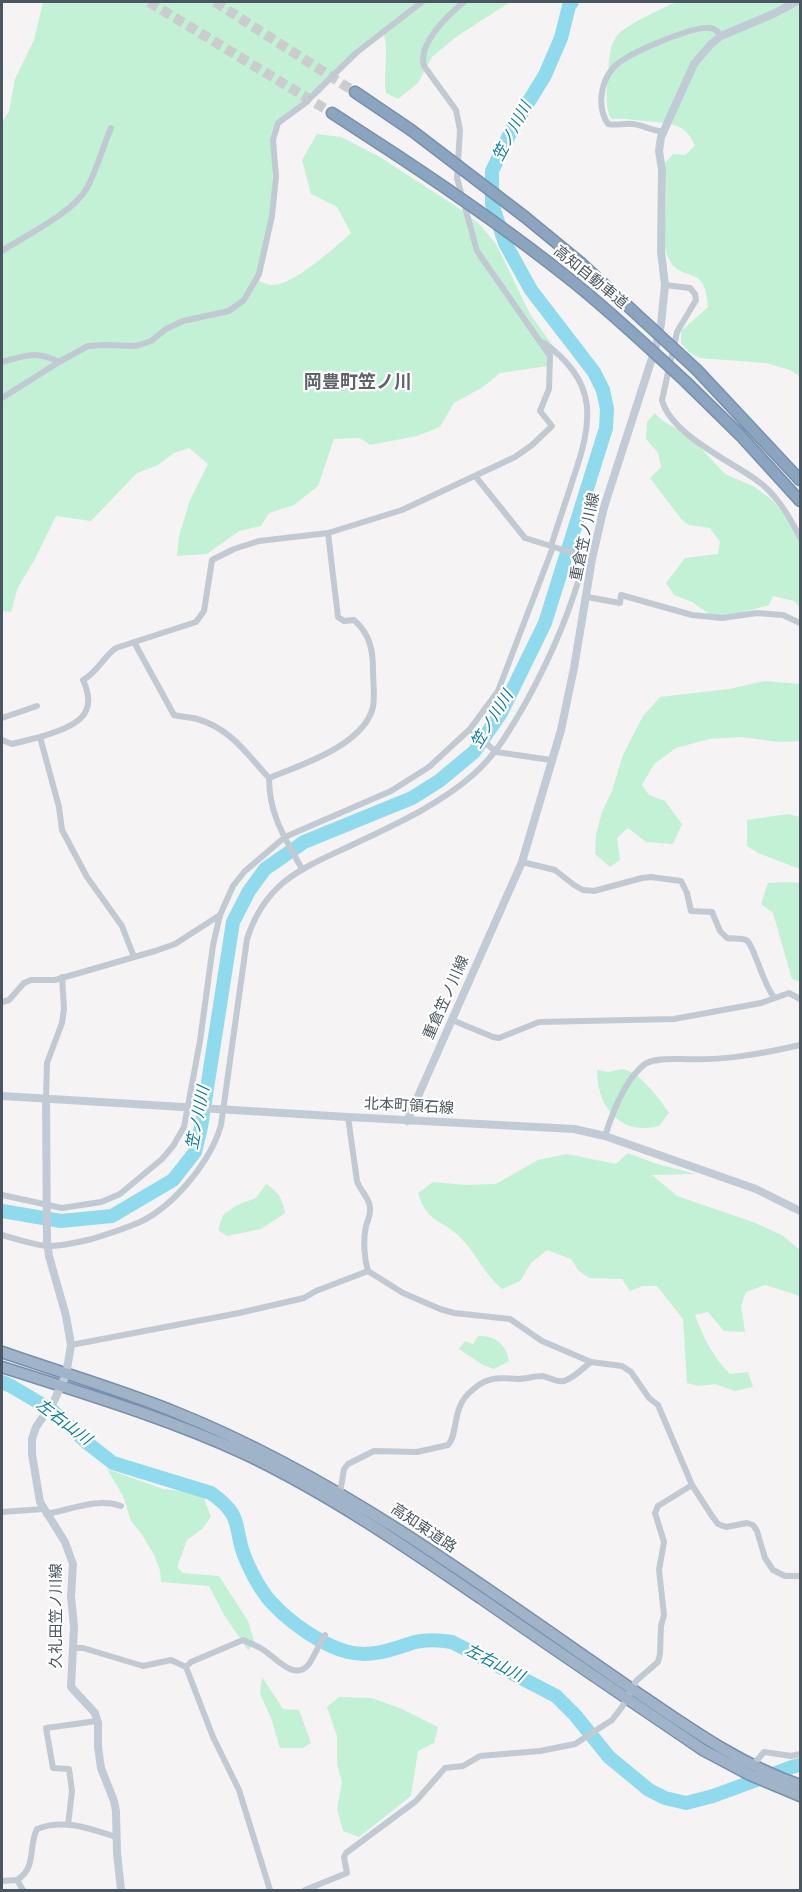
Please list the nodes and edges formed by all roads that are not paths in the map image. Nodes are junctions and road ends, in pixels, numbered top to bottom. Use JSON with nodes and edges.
{"nodes":[{"id":1,"x":422,"y":2,"type":"edge"},
{"id":2,"x":464,"y":2,"type":"edge"},
{"id":3,"x":796,"y":2,"type":"edge"},
{"id":4,"x":721,"y":36,"type":"junction"},
{"id":5,"x":356,"y":92,"type":"tunnel mouth"},
{"id":6,"x":332,"y":113,"type":"tunnel mouth"},
{"id":7,"x":111,"y":128,"type":"dead end"},
{"id":8,"x":664,"y":132,"type":"junction"},
{"id":9,"x":2,"y":251,"type":"edge"},
{"id":10,"x":665,"y":285,"type":"junction"},
{"id":11,"x":538,"y":339,"type":"junction"},
{"id":12,"x":2,"y":362,"type":"edge"},
{"id":13,"x":59,"y":362,"type":"junction"},
{"id":14,"x":2,"y":398,"type":"edge"},
{"id":15,"x":476,"y":477,"type":"junction"},
{"id":16,"x":801,"y":480,"type":"edge"},
{"id":17,"x":801,"y":501,"type":"edge"},
{"id":18,"x":328,"y":533,"type":"junction"},
{"id":19,"x":801,"y":537,"type":"edge"},
{"id":20,"x":554,"y":547,"type":"junction"},
{"id":21,"x":586,"y":557,"type":"junction"},
{"id":22,"x":587,"y":597,"type":"junction"},
{"id":23,"x":801,"y":623,"type":"edge"},
{"id":24,"x":134,"y":642,"type":"junction"},
{"id":25,"x":37,"y":706,"type":"dead end"},
{"id":26,"x":2,"y":718,"type":"edge"},
{"id":27,"x":471,"y":730,"type":"junction"},
{"id":28,"x":40,"y":737,"type":"junction"},
{"id":29,"x":2,"y":740,"type":"edge"},
{"id":30,"x":495,"y":751,"type":"junction"},
{"id":31,"x":551,"y":760,"type":"junction"},
{"id":32,"x":269,"y":778,"type":"junction"},
{"id":33,"x":287,"y":840,"type":"junction"},
{"id":34,"x":522,"y":862,"type":"junction"},
{"id":35,"x":301,"y":868,"type":"junction"},
{"id":36,"x":220,"y":915,"type":"junction"},
{"id":37,"x":134,"y":957,"type":"junction"},
{"id":38,"x":62,"y":977,"type":"junction"},
{"id":39,"x":774,"y":997,"type":"junction"},
{"id":40,"x":801,"y":999,"type":"edge"},
{"id":41,"x":2,"y":1002,"type":"edge"},
{"id":42,"x":452,"y":1020,"type":"junction"},
{"id":43,"x":801,"y":1046,"type":"edge"},
{"id":44,"x":2,"y":1095,"type":"edge"},
{"id":45,"x":46,"y":1098,"type":"junction"},
{"id":46,"x":190,"y":1107,"type":"junction"},
{"id":47,"x":222,"y":1108,"type":"junction"},
{"id":48,"x":348,"y":1117,"type":"junction"},
{"id":49,"x":407,"y":1121,"type":"junction"},
{"id":50,"x":605,"y":1136,"type":"junction"},
{"id":51,"x":2,"y":1195,"type":"edge"},
{"id":52,"x":46,"y":1207,"type":"junction"},
{"id":53,"x":801,"y":1211,"type":"edge"},
{"id":54,"x":2,"y":1235,"type":"edge"},
{"id":55,"x":48,"y":1244,"type":"junction"},
{"id":56,"x":368,"y":1271,"type":"junction"},
{"id":57,"x":71,"y":1345,"type":"junction"},
{"id":58,"x":2,"y":1352,"type":"edge"},
{"id":59,"x":591,"y":1362,"type":"junction"},
{"id":60,"x":2,"y":1367,"type":"edge"},
{"id":61,"x":66,"y":1375,"type":"junction"},
{"id":62,"x":61,"y":1386,"type":"junction"},
{"id":63,"x":692,"y":1485,"type":"junction"},
{"id":64,"x":339,"y":1493,"type":"junction"},
{"id":65,"x":121,"y":1506,"type":"dead end"},
{"id":66,"x":2,"y":1512,"type":"edge"},
{"id":67,"x":44,"y":1512,"type":"junction"},
{"id":68,"x":801,"y":1576,"type":"edge"},
{"id":69,"x":322,"y":1638,"type":"dead end"},
{"id":70,"x":73,"y":1648,"type":"junction"},
{"id":71,"x":186,"y":1667,"type":"junction"},
{"id":72,"x":629,"y":1694,"type":"junction"},
{"id":73,"x":97,"y":1721,"type":"junction"},
{"id":74,"x":801,"y":1754,"type":"edge"},
{"id":75,"x":749,"y":1771,"type":"junction"},
{"id":76,"x":801,"y":1785,"type":"edge"},
{"id":77,"x":801,"y":1796,"type":"edge"},
{"id":78,"x":68,"y":1825,"type":"junction"},
{"id":79,"x":116,"y":1837,"type":"junction"},
{"id":80,"x":17,"y":1880,"type":"junction"},
{"id":81,"x":2,"y":1881,"type":"edge"},
{"id":82,"x":23,"y":1890,"type":"edge"},
{"id":83,"x":121,"y":1890,"type":"edge"},
{"id":84,"x":270,"y":1890,"type":"edge"},
{"id":85,"x":305,"y":1890,"type":"edge"}],
"edges":[{"from":1,"to":13,"type":"street"},
{"from":2,"to":11,"type":"street"},
{"from":3,"to":4,"type":"main road","name":"重倉笠ノ川線"},
{"from":4,"to":8,"type":"main road","name":"重倉笠ノ川線"},
{"from":4,"to":8,"type":"street"},
{"from":5,"to":16,"type":"highway","name":"高知自動車道","bridge":true},
{"from":6,"to":17,"type":"highway","name":"高知自動車道","bridge":true},
{"from":7,"to":9,"type":"street"},
{"from":8,"to":10,"type":"main road","name":"重倉笠ノ川線"},
{"from":10,"to":19,"type":"street"},
{"from":10,"to":21,"type":"main road","name":"重倉笠ノ川線"},
{"from":11,"to":15,"type":"street"},
{"from":11,"to":20,"type":"street"},
{"from":12,"to":13,"type":"street"},
{"from":13,"to":14,"type":"street"},
{"from":15,"to":18,"type":"street"},
{"from":15,"to":20,"type":"street"},
{"from":18,"to":24,"type":"street"},
{"from":18,"to":32,"type":"street"},
{"from":20,"to":21,"type":"street"},
{"from":20,"to":27,"type":"street"},
{"from":21,"to":22,"type":"main road","name":"重倉笠ノ川線"},
{"from":21,"to":30,"type":"street"},
{"from":22,"to":23,"type":"street"},
{"from":22,"to":31,"type":"main road","name":"重倉笠ノ川線"},
{"from":24,"to":28,"type":"street"},
{"from":24,"to":32,"type":"street"},
{"from":25,"to":26,"type":"street"},
{"from":27,"to":30,"type":"street"},
{"from":27,"to":33,"type":"street"},
{"from":28,"to":29,"type":"street"},
{"from":28,"to":37,"type":"street"},
{"from":30,"to":31,"type":"street"},
{"from":30,"to":35,"type":"street"},
{"from":31,"to":34,"type":"main road","name":"重倉笠ノ川線"},
{"from":32,"to":33,"type":"street"},
{"from":33,"to":35,"type":"street"},
{"from":33,"to":36,"type":"street"},
{"from":34,"to":39,"type":"street"},
{"from":34,"to":42,"type":"main road","name":"重倉笠ノ川線"},
{"from":35,"to":47,"type":"street"},
{"from":36,"to":37,"type":"street"},
{"from":36,"to":46,"type":"street"},
{"from":37,"to":38,"type":"street"},
{"from":38,"to":41,"type":"street"},
{"from":38,"to":45,"type":"street"},
{"from":39,"to":40,"type":"street"},
{"from":39,"to":42,"type":"street"},
{"from":42,"to":49,"type":"main road","name":"重倉笠ノ川線"},
{"from":43,"to":50,"type":"street"},
{"from":44,"to":45,"type":"main road","name":"北本町領石線"},
{"from":45,"to":46,"type":"main road","name":"北本町領石線"},
{"from":45,"to":52,"type":"main road","name":"久礼田笠ノ川線"},
{"from":46,"to":47,"type":"main road","name":"北本町領石線"},
{"from":46,"to":52,"type":"street"},
{"from":47,"to":48,"type":"main road","name":"北本町領石線"},
{"from":47,"to":55,"type":"street"},
{"from":48,"to":49,"type":"main road","name":"北本町領石線"},
{"from":48,"to":56,"type":"street"},
{"from":49,"to":50,"type":"main road","name":"北本町領石線"},
{"from":50,"to":53,"type":"main road","name":"北本町領石線"},
{"from":51,"to":52,"type":"street"},
{"from":52,"to":55,"type":"main road","name":"久礼田笠ノ川線"},
{"from":54,"to":55,"type":"street"},
{"from":55,"to":57,"type":"main road","name":"久礼田笠ノ川線"},
{"from":56,"to":57,"type":"street"},
{"from":56,"to":59,"type":"street"},
{"from":57,"to":61,"type":"main road","name":"久礼田笠ノ川線"},
{"from":58,"to":61,"type":"highway","name":"高知東道路"},
{"from":59,"to":63,"type":"street"},
{"from":59,"to":64,"type":"street"},
{"from":60,"to":62,"type":"highway","name":"高知東道路"},
{"from":61,"to":62,"type":"main road","name":"久礼田笠ノ川線"},
{"from":61,"to":64,"type":"highway","name":"高知東道路"},
{"from":62,"to":67,"type":"main road","name":"久礼田笠ノ川線"},
{"from":62,"to":72,"type":"highway","name":"高知東道路"},
{"from":63,"to":68,"type":"street"},
{"from":63,"to":72,"type":"street"},
{"from":64,"to":72,"type":"highway","name":"高知東道路"},
{"from":65,"to":67,"type":"street"},
{"from":66,"to":67,"type":"street"},
{"from":67,"to":70,"type":"main road","name":"久礼田笠ノ川線"},
{"from":69,"to":71,"type":"street"},
{"from":70,"to":71,"type":"street"},
{"from":70,"to":73,"type":"main road","name":"久礼田笠ノ川線"},
{"from":71,"to":84,"type":"street"},
{"from":72,"to":75,"type":"highway","name":"高知東道路"},
{"from":72,"to":85,"type":"street"},
{"from":73,"to":78,"type":"street"},
{"from":73,"to":79,"type":"main road"},
{"from":74,"to":75,"type":"street"},
{"from":75,"to":76,"type":"highway","name":"高知東道路"},
{"from":75,"to":77,"type":"highway","name":"高知東道路"},
{"from":78,"to":79,"type":"street"},
{"from":78,"to":80,"type":"street"},
{"from":79,"to":83,"type":"main road"},
{"from":80,"to":81,"type":"street"},
{"from":80,"to":82,"type":"street"}]}
